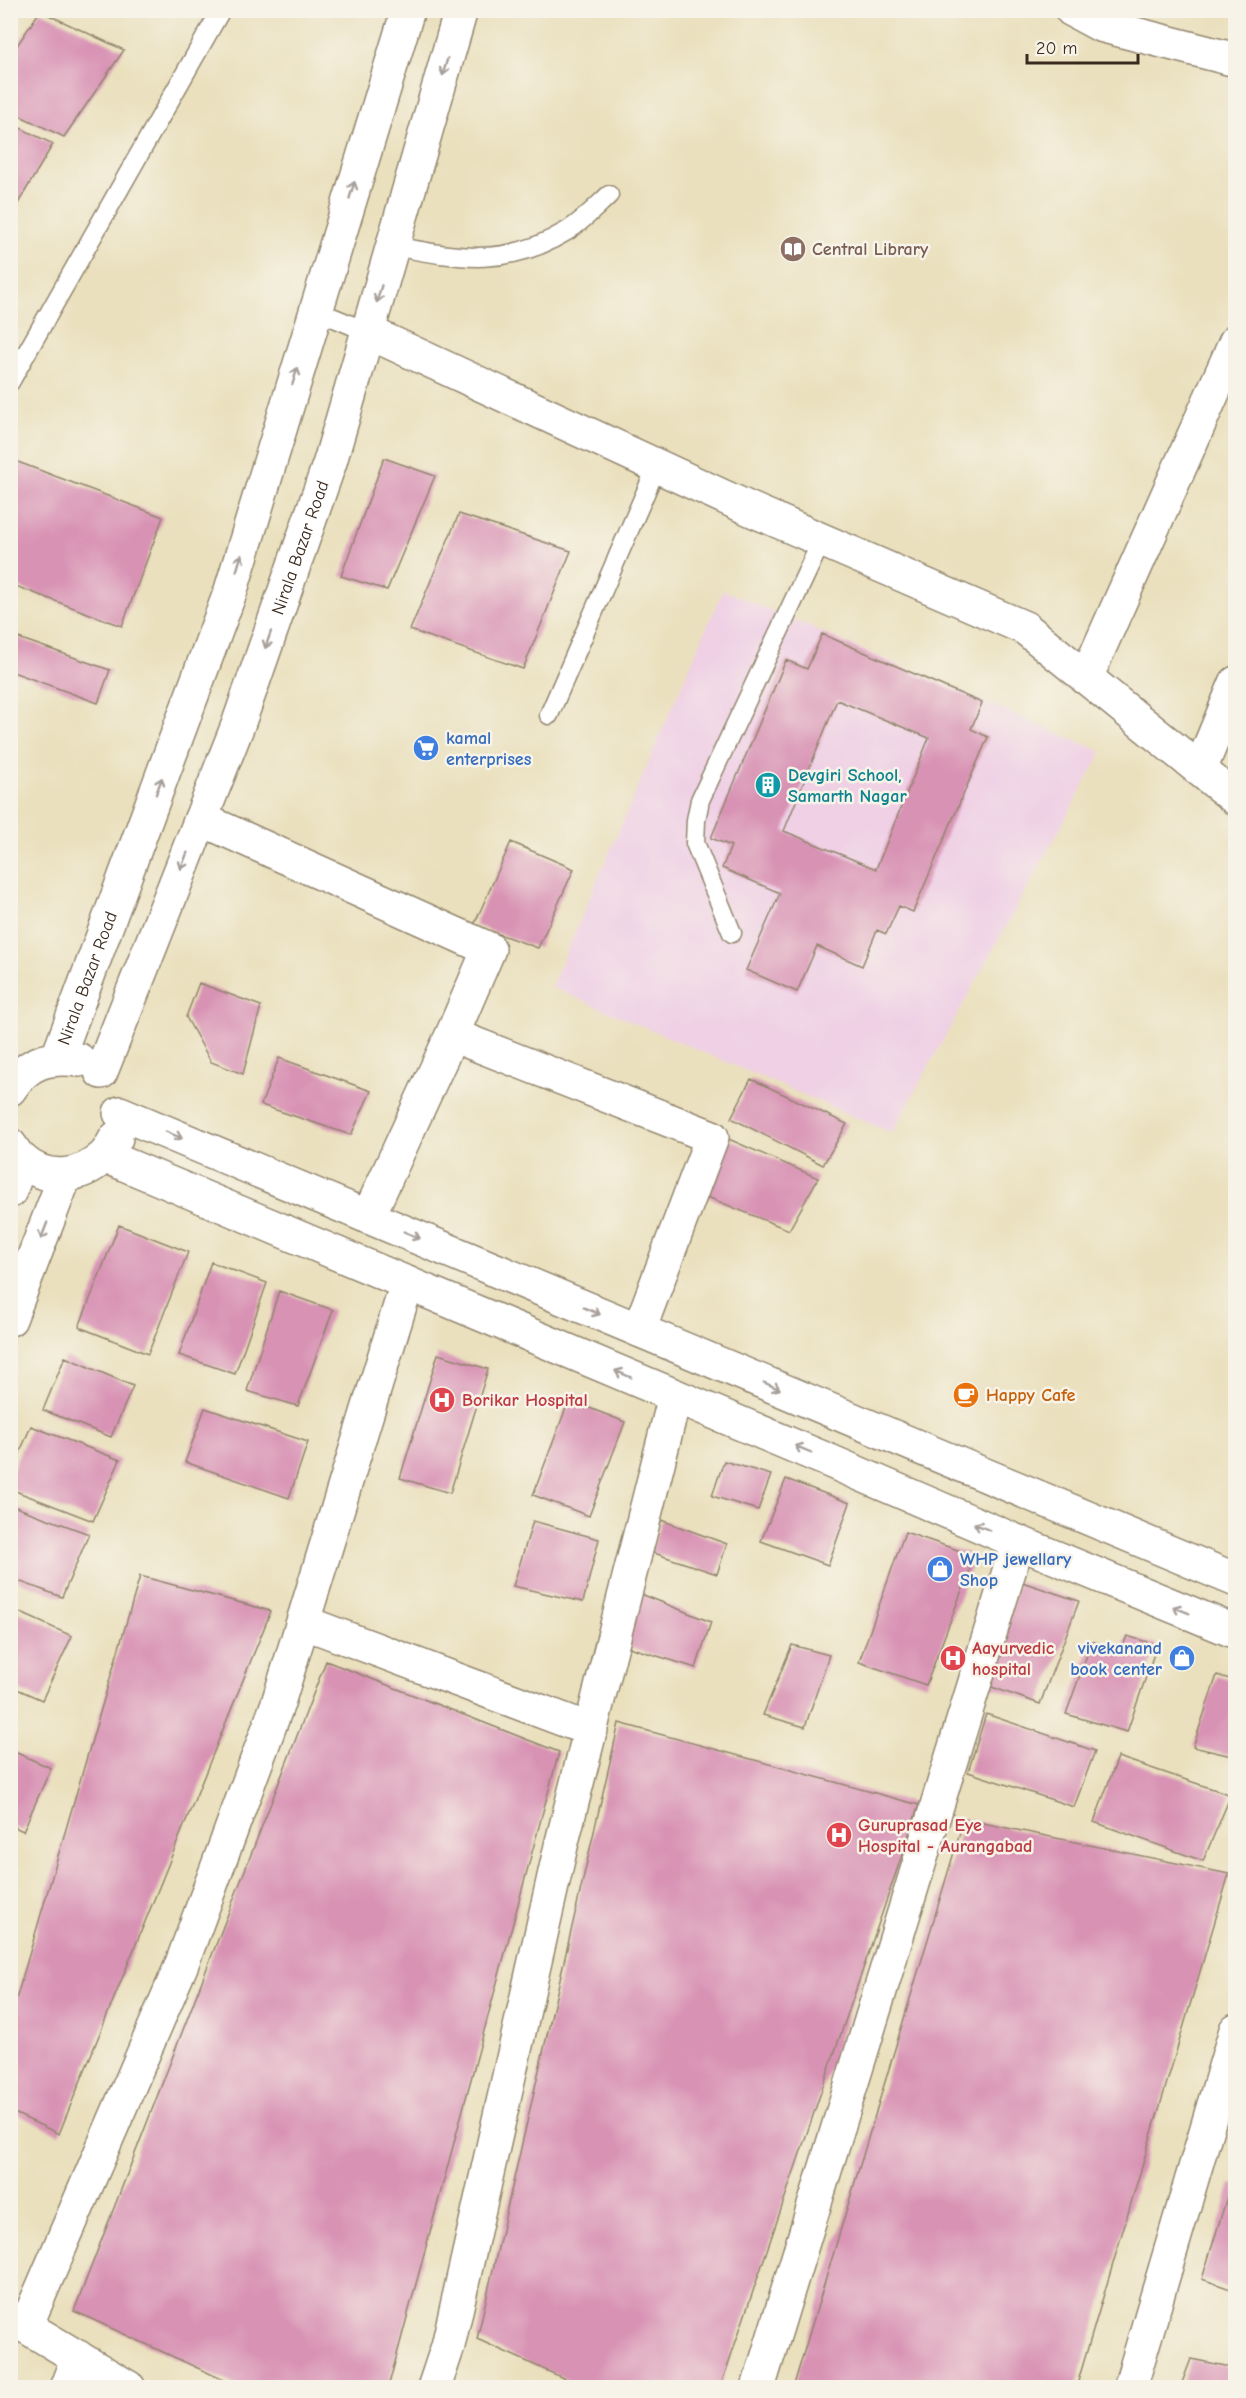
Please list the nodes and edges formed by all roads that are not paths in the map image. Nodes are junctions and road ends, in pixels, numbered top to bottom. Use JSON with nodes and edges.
{"nodes":[{"id":1,"x":221,"y":10,"type":"edge"},
{"id":2,"x":408,"y":10,"type":"edge"},
{"id":3,"x":461,"y":10,"type":"edge"},
{"id":4,"x":1072,"y":10,"type":"edge"},
{"id":5,"x":1236,"y":60,"type":"edge"},
{"id":6,"x":609,"y":195,"type":"dead end"},
{"id":7,"x":393,"y":246,"type":"junction"},
{"id":8,"x":315,"y":310,"type":"junction"},
{"id":9,"x":368,"y":332,"type":"junction"},
{"id":10,"x":1236,"y":341,"type":"edge"},
{"id":11,"x":10,"y":382,"type":"edge"},
{"id":12,"x":657,"y":466,"type":"junction"},
{"id":13,"x":822,"y":540,"type":"junction"},
{"id":14,"x":1086,"y":678,"type":"junction"},
{"id":15,"x":1236,"y":683,"type":"edge"},
{"id":16,"x":549,"y":715,"type":"dead end"},
{"id":17,"x":1200,"y":770,"type":"junction"},
{"id":18,"x":1236,"y":799,"type":"edge"},
{"id":19,"x":201,"y":819,"type":"junction"},
{"id":20,"x":732,"y":933,"type":"dead end"},
{"id":21,"x":452,"y":1035,"type":"junction"},
{"id":22,"x":58,"y":1058,"type":"junction"},
{"id":23,"x":101,"y":1072,"type":"junction"},
{"id":24,"x":13,"y":1080,"type":"edge"},
{"id":25,"x":120,"y":1113,"type":"junction"},
{"id":26,"x":16,"y":1153,"type":"edge"},
{"id":27,"x":105,"y":1156,"type":"junction"},
{"id":28,"x":65,"y":1176,"type":"junction"},
{"id":29,"x":10,"y":1191,"type":"edge"},
{"id":30,"x":368,"y":1217,"type":"junction"},
{"id":31,"x":407,"y":1283,"type":"junction"},
{"id":32,"x":10,"y":1319,"type":"edge"},
{"id":33,"x":639,"y":1330,"type":"junction"},
{"id":34,"x":675,"y":1396,"type":"junction"},
{"id":35,"x":1018,"y":1542,"type":"junction"},
{"id":36,"x":1236,"y":1580,"type":"edge"},
{"id":37,"x":303,"y":1622,"type":"junction"},
{"id":38,"x":1236,"y":1632,"type":"edge"},
{"id":39,"x":591,"y":1730,"type":"junction"},
{"id":40,"x":1236,"y":2030,"type":"edge"},
{"id":41,"x":18,"y":2322,"type":"edge"},
{"id":42,"x":78,"y":2357,"type":"junction"},
{"id":43,"x":66,"y":2388,"type":"edge"},
{"id":44,"x":129,"y":2388,"type":"edge"},
{"id":45,"x":434,"y":2388,"type":"edge"},
{"id":46,"x":758,"y":2388,"type":"edge"},
{"id":47,"x":1130,"y":2388,"type":"edge"}],
"edges":[{"from":1,"to":11,"type":"lane"},
{"from":8,"to":2,"type":"street","name":"Nirala Bazar Road","one_way":true},
{"from":3,"to":7,"type":"street","name":"Nirala Bazar Road","one_way":true},
{"from":4,"to":5,"type":"street"},
{"from":6,"to":7,"type":"lane"},
{"from":7,"to":9,"type":"street","name":"Nirala Bazar Road","one_way":true},
{"from":8,"to":9,"type":"lane"},
{"from":22,"to":8,"type":"street","name":"Nirala Bazar Road","one_way":true},
{"from":9,"to":12,"type":"street"},
{"from":9,"to":19,"type":"street","name":"Nirala Bazar Road","one_way":true},
{"from":10,"to":14,"type":"street"},
{"from":12,"to":13,"type":"street"},
{"from":12,"to":16,"type":"lane"},
{"from":13,"to":14,"type":"street"},
{"from":13,"to":20,"type":"lane"},
{"from":14,"to":17,"type":"street"},
{"from":15,"to":17,"type":"street"},
{"from":17,"to":18,"type":"street"},
{"from":19,"to":21,"type":"street"},
{"from":19,"to":23,"type":"street","name":"Nirala Bazar Road","one_way":true},
{"from":21,"to":30,"type":"street"},
{"from":21,"to":33,"type":"street"},
{"from":22,"to":23,"type":"street"},
{"from":22,"to":24,"type":"street"},
{"from":23,"to":25,"type":"street"},
{"from":25,"to":27,"type":"street"},
{"from":25,"to":30,"type":"street","one_way":true},
{"from":26,"to":28,"type":"street"},
{"from":26,"to":29,"type":"street"},
{"from":27,"to":28,"type":"street"},
{"from":27,"to":31,"type":"street"},
{"from":28,"to":32,"type":"street","one_way":true},
{"from":30,"to":33,"type":"street","one_way":true},
{"from":34,"to":31,"type":"street","one_way":true},
{"from":31,"to":37,"type":"street"},
{"from":33,"to":36,"type":"street","one_way":true},
{"from":35,"to":34,"type":"street","one_way":true},
{"from":34,"to":39,"type":"street"},
{"from":38,"to":35,"type":"street","one_way":true},
{"from":35,"to":46,"type":"street"},
{"from":37,"to":39,"type":"street"},
{"from":37,"to":41,"type":"street"},
{"from":39,"to":45,"type":"street"},
{"from":40,"to":47,"type":"street"},
{"from":41,"to":42,"type":"street"},
{"from":42,"to":43,"type":"street"},
{"from":42,"to":44,"type":"street"}]}
